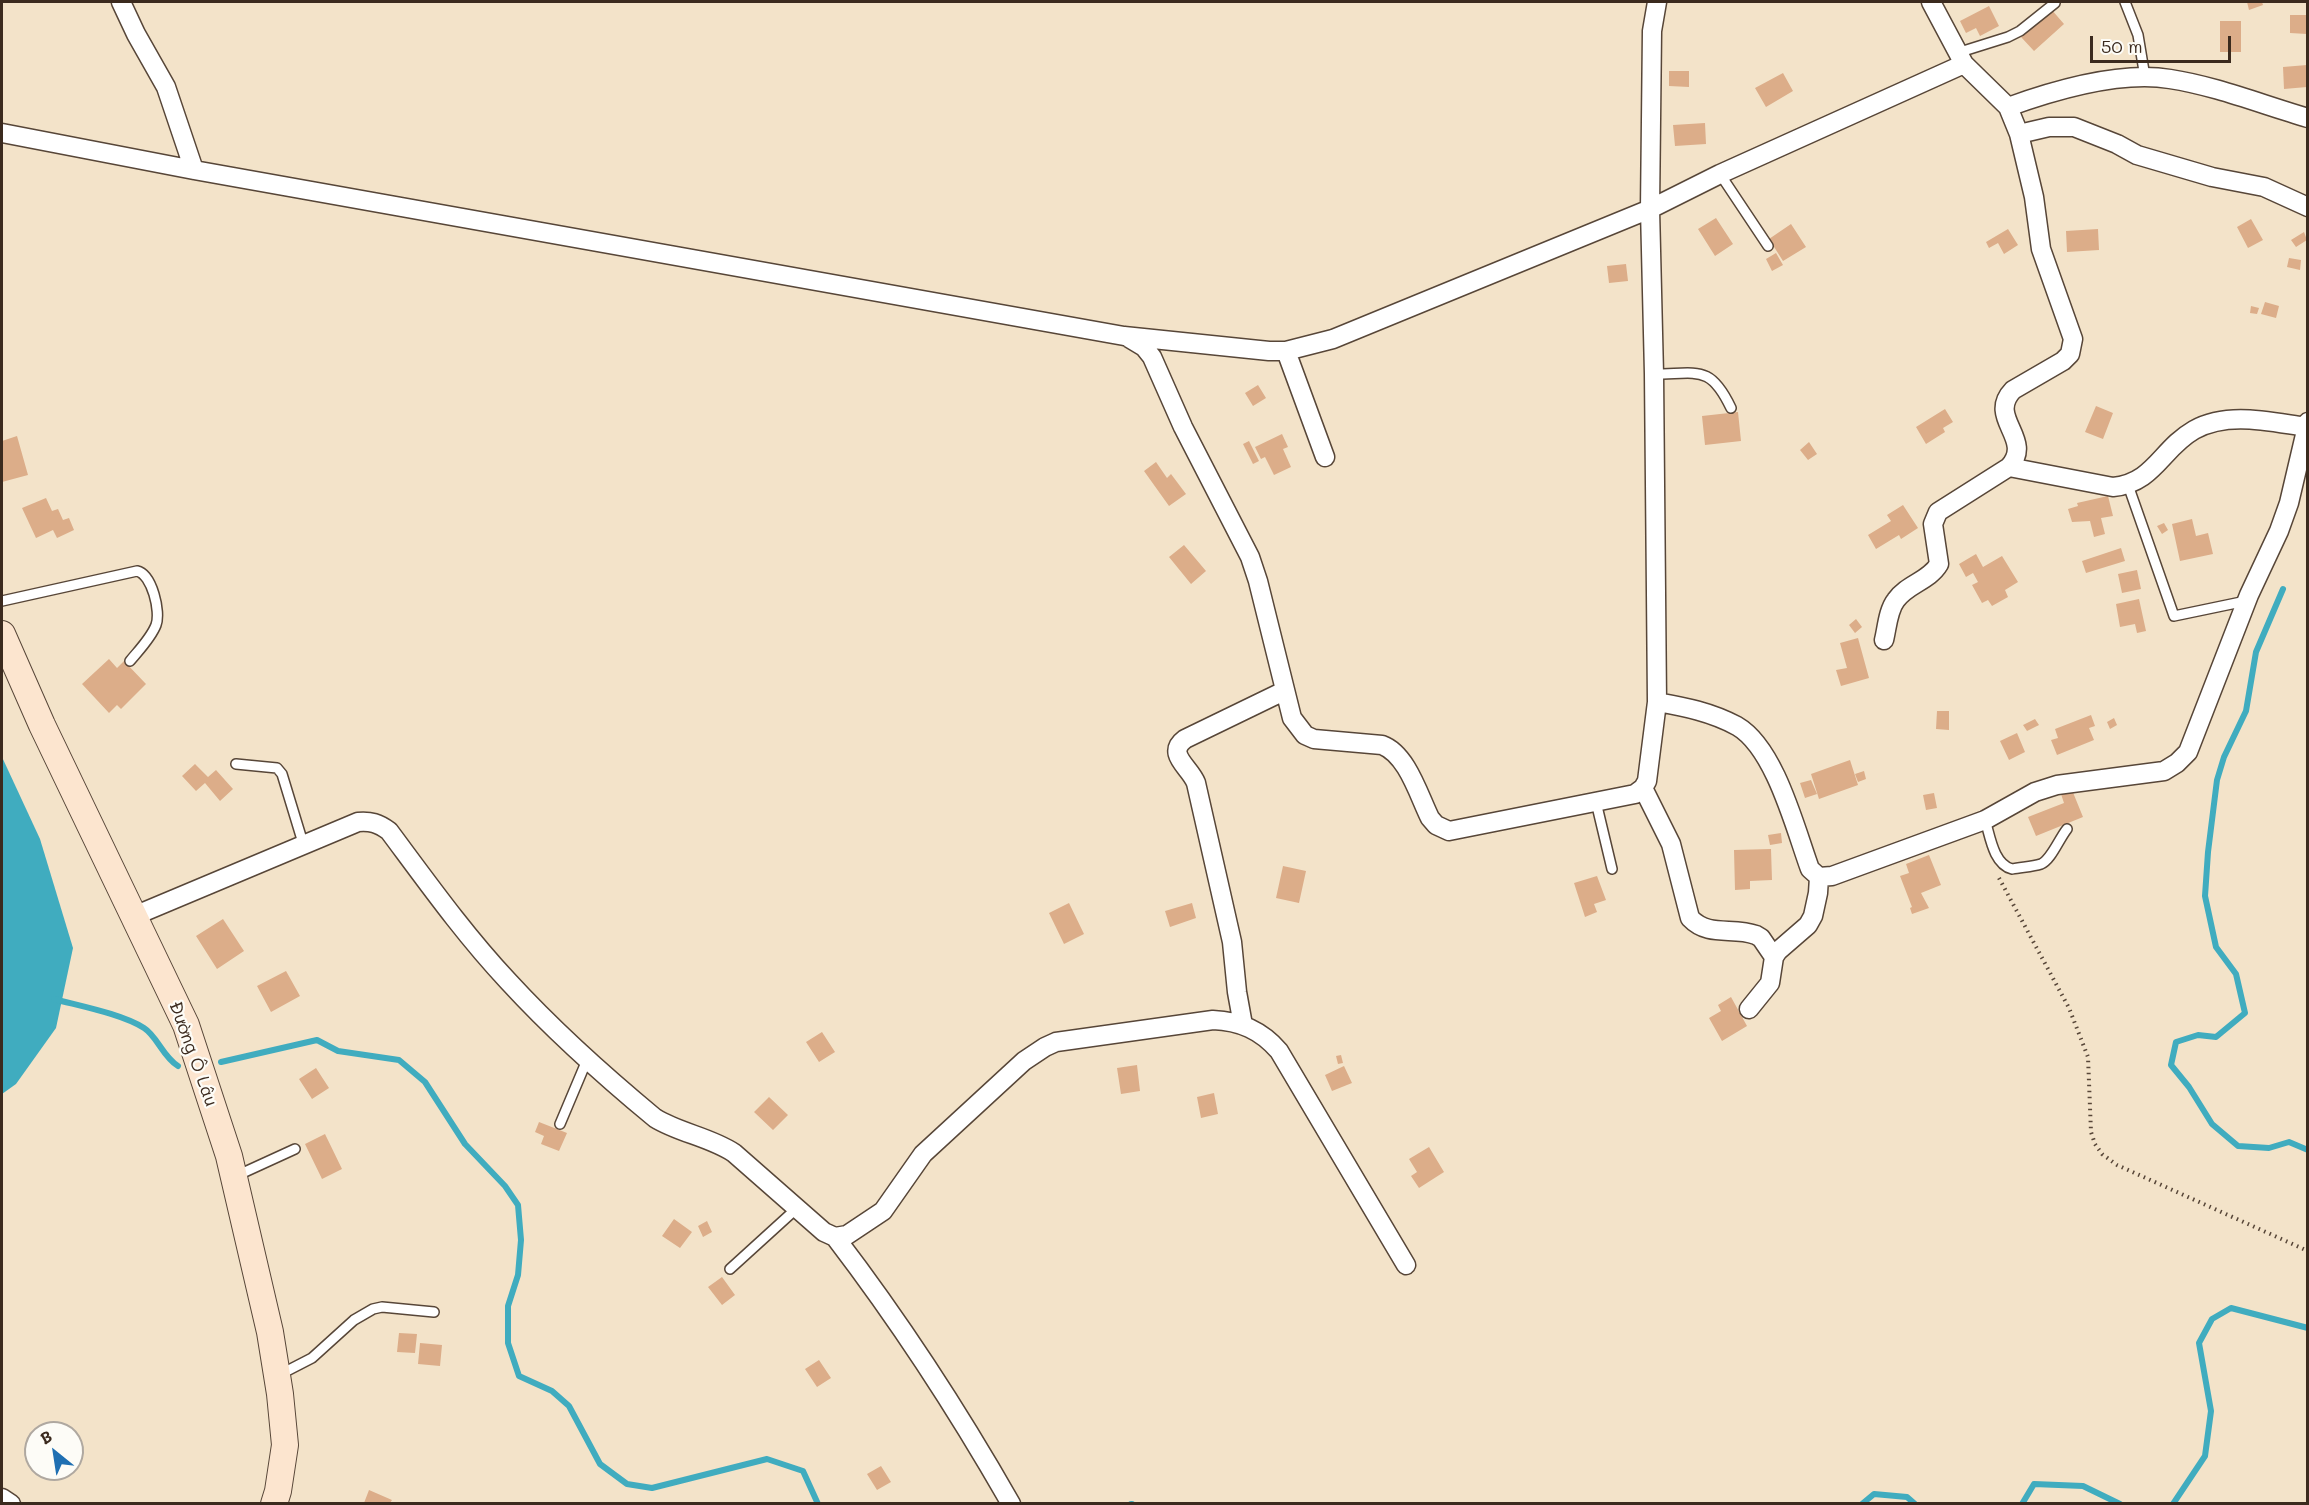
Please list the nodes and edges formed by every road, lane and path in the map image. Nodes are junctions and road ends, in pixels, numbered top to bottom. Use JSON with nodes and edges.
{"nodes":[{"id":1,"x":121,"y":2,"type":"edge"},
{"id":2,"x":1657,"y":2,"type":"edge"},
{"id":3,"x":1931,"y":2,"type":"edge"},
{"id":4,"x":2125,"y":2,"type":"edge"},
{"id":5,"x":2055,"y":3,"type":"dead end"},
{"id":6,"x":1960,"y":58,"type":"junction"},
{"id":7,"x":2145,"y":77,"type":"junction"},
{"id":8,"x":2008,"y":107,"type":"junction"},
{"id":9,"x":2307,"y":118,"type":"edge"},
{"id":10,"x":2,"y":133,"type":"edge"},
{"id":11,"x":2019,"y":134,"type":"junction"},
{"id":12,"x":194,"y":170,"type":"junction"},
{"id":13,"x":1720,"y":174,"type":"junction"},
{"id":14,"x":2307,"y":207,"type":"edge"},
{"id":15,"x":1650,"y":209,"type":"junction"},
{"id":16,"x":1768,"y":246,"type":"dead end"},
{"id":17,"x":1124,"y":336,"type":"junction"},
{"id":18,"x":1286,"y":351,"type":"junction"},
{"id":19,"x":1654,"y":374,"type":"junction"},
{"id":20,"x":1731,"y":408,"type":"dead end"},
{"id":21,"x":2307,"y":424,"type":"edge"},
{"id":22,"x":1325,"y":457,"type":"dead end"},
{"id":23,"x":2009,"y":467,"type":"junction"},
{"id":24,"x":2128,"y":485,"type":"junction"},
{"id":25,"x":2,"y":601,"type":"edge"},
{"id":26,"x":2246,"y":601,"type":"junction"},
{"id":27,"x":2,"y":634,"type":"edge"},
{"id":28,"x":1884,"y":640,"type":"dead end"},
{"id":29,"x":130,"y":661,"type":"dead end"},
{"id":30,"x":1284,"y":691,"type":"junction"},
{"id":31,"x":1657,"y":702,"type":"junction"},
{"id":32,"x":236,"y":764,"type":"dead end"},
{"id":33,"x":1643,"y":788,"type":"junction"},
{"id":34,"x":1596,"y":802,"type":"junction"},
{"id":35,"x":1985,"y":820,"type":"junction"},
{"id":36,"x":2067,"y":829,"type":"dead end"},
{"id":37,"x":303,"y":843,"type":"junction"},
{"id":38,"x":1996,"y":853,"type":"junction"},
{"id":39,"x":1612,"y":869,"type":"dead end"},
{"id":40,"x":1819,"y":877,"type":"junction"},
{"id":41,"x":134,"y":916,"type":"junction"},
{"id":42,"x":1774,"y":957,"type":"junction"},
{"id":43,"x":1749,"y":1009,"type":"dead end"},
{"id":44,"x":1244,"y":1025,"type":"junction"},
{"id":45,"x":587,"y":1060,"type":"junction"},
{"id":46,"x":560,"y":1125,"type":"dead end"},
{"id":47,"x":295,"y":1149,"type":"dead end"},
{"id":48,"x":234,"y":1177,"type":"junction"},
{"id":49,"x":796,"y":1209,"type":"junction"},
{"id":50,"x":835,"y":1237,"type":"junction"},
{"id":51,"x":2307,"y":1251,"type":"edge"},
{"id":52,"x":1406,"y":1265,"type":"dead end"},
{"id":53,"x":730,"y":1269,"type":"dead end"},
{"id":54,"x":434,"y":1312,"type":"dead end"},
{"id":55,"x":277,"y":1376,"type":"junction"},
{"id":56,"x":2,"y":1498,"type":"edge"},
{"id":57,"x":11,"y":1503,"type":"edge"},
{"id":58,"x":274,"y":1503,"type":"edge"},
{"id":59,"x":1011,"y":1503,"type":"edge"}],
"edges":[{"from":1,"to":12,"type":"street"},
{"from":2,"to":15,"type":"street"},
{"from":3,"to":6,"type":"street"},
{"from":4,"to":7,"type":"lane"},
{"from":5,"to":6,"type":"lane"},
{"from":6,"to":8,"type":"street"},
{"from":6,"to":13,"type":"street"},
{"from":7,"to":8,"type":"street"},
{"from":7,"to":9,"type":"street"},
{"from":8,"to":11,"type":"street"},
{"from":10,"to":12,"type":"street"},
{"from":11,"to":14,"type":"street"},
{"from":11,"to":23,"type":"street"},
{"from":12,"to":17,"type":"street"},
{"from":13,"to":15,"type":"street"},
{"from":13,"to":16,"type":"lane"},
{"from":15,"to":18,"type":"street"},
{"from":15,"to":19,"type":"street"},
{"from":17,"to":18,"type":"street"},
{"from":17,"to":30,"type":"street"},
{"from":18,"to":22,"type":"street"},
{"from":19,"to":20,"type":"lane"},
{"from":19,"to":31,"type":"street"},
{"from":21,"to":24,"type":"street"},
{"from":21,"to":26,"type":"street"},
{"from":23,"to":24,"type":"street"},
{"from":23,"to":28,"type":"street"},
{"from":24,"to":26,"type":"lane"},
{"from":25,"to":29,"type":"lane"},
{"from":26,"to":35,"type":"street"},
{"from":27,"to":41,"type":"main road","name":"Đường Ô Lâu"},
{"from":30,"to":34,"type":"street"},
{"from":30,"to":44,"type":"street"},
{"from":31,"to":33,"type":"street"},
{"from":31,"to":40,"type":"street"},
{"from":32,"to":37,"type":"lane"},
{"from":33,"to":34,"type":"street"},
{"from":33,"to":42,"type":"street"},
{"from":34,"to":39,"type":"lane"},
{"from":35,"to":38,"type":"lane"},
{"from":35,"to":40,"type":"street"},
{"from":36,"to":38,"type":"lane"},
{"from":37,"to":41,"type":"street"},
{"from":37,"to":45,"type":"street"},
{"from":38,"to":51,"type":"path"},
{"from":40,"to":42,"type":"street"},
{"from":41,"to":48,"type":"main road","name":"Đường Ô Lâu"},
{"from":42,"to":43,"type":"street"},
{"from":44,"to":50,"type":"street"},
{"from":44,"to":52,"type":"street"},
{"from":45,"to":46,"type":"lane"},
{"from":45,"to":49,"type":"street"},
{"from":47,"to":48,"type":"lane"},
{"from":48,"to":55,"type":"main road","name":"Đường Ô Lâu"},
{"from":49,"to":50,"type":"street"},
{"from":49,"to":53,"type":"lane"},
{"from":50,"to":59,"type":"street"},
{"from":54,"to":55,"type":"lane"},
{"from":55,"to":58,"type":"main road","name":"Đường Ô Lâu"},
{"from":56,"to":57,"type":"street"}]}
